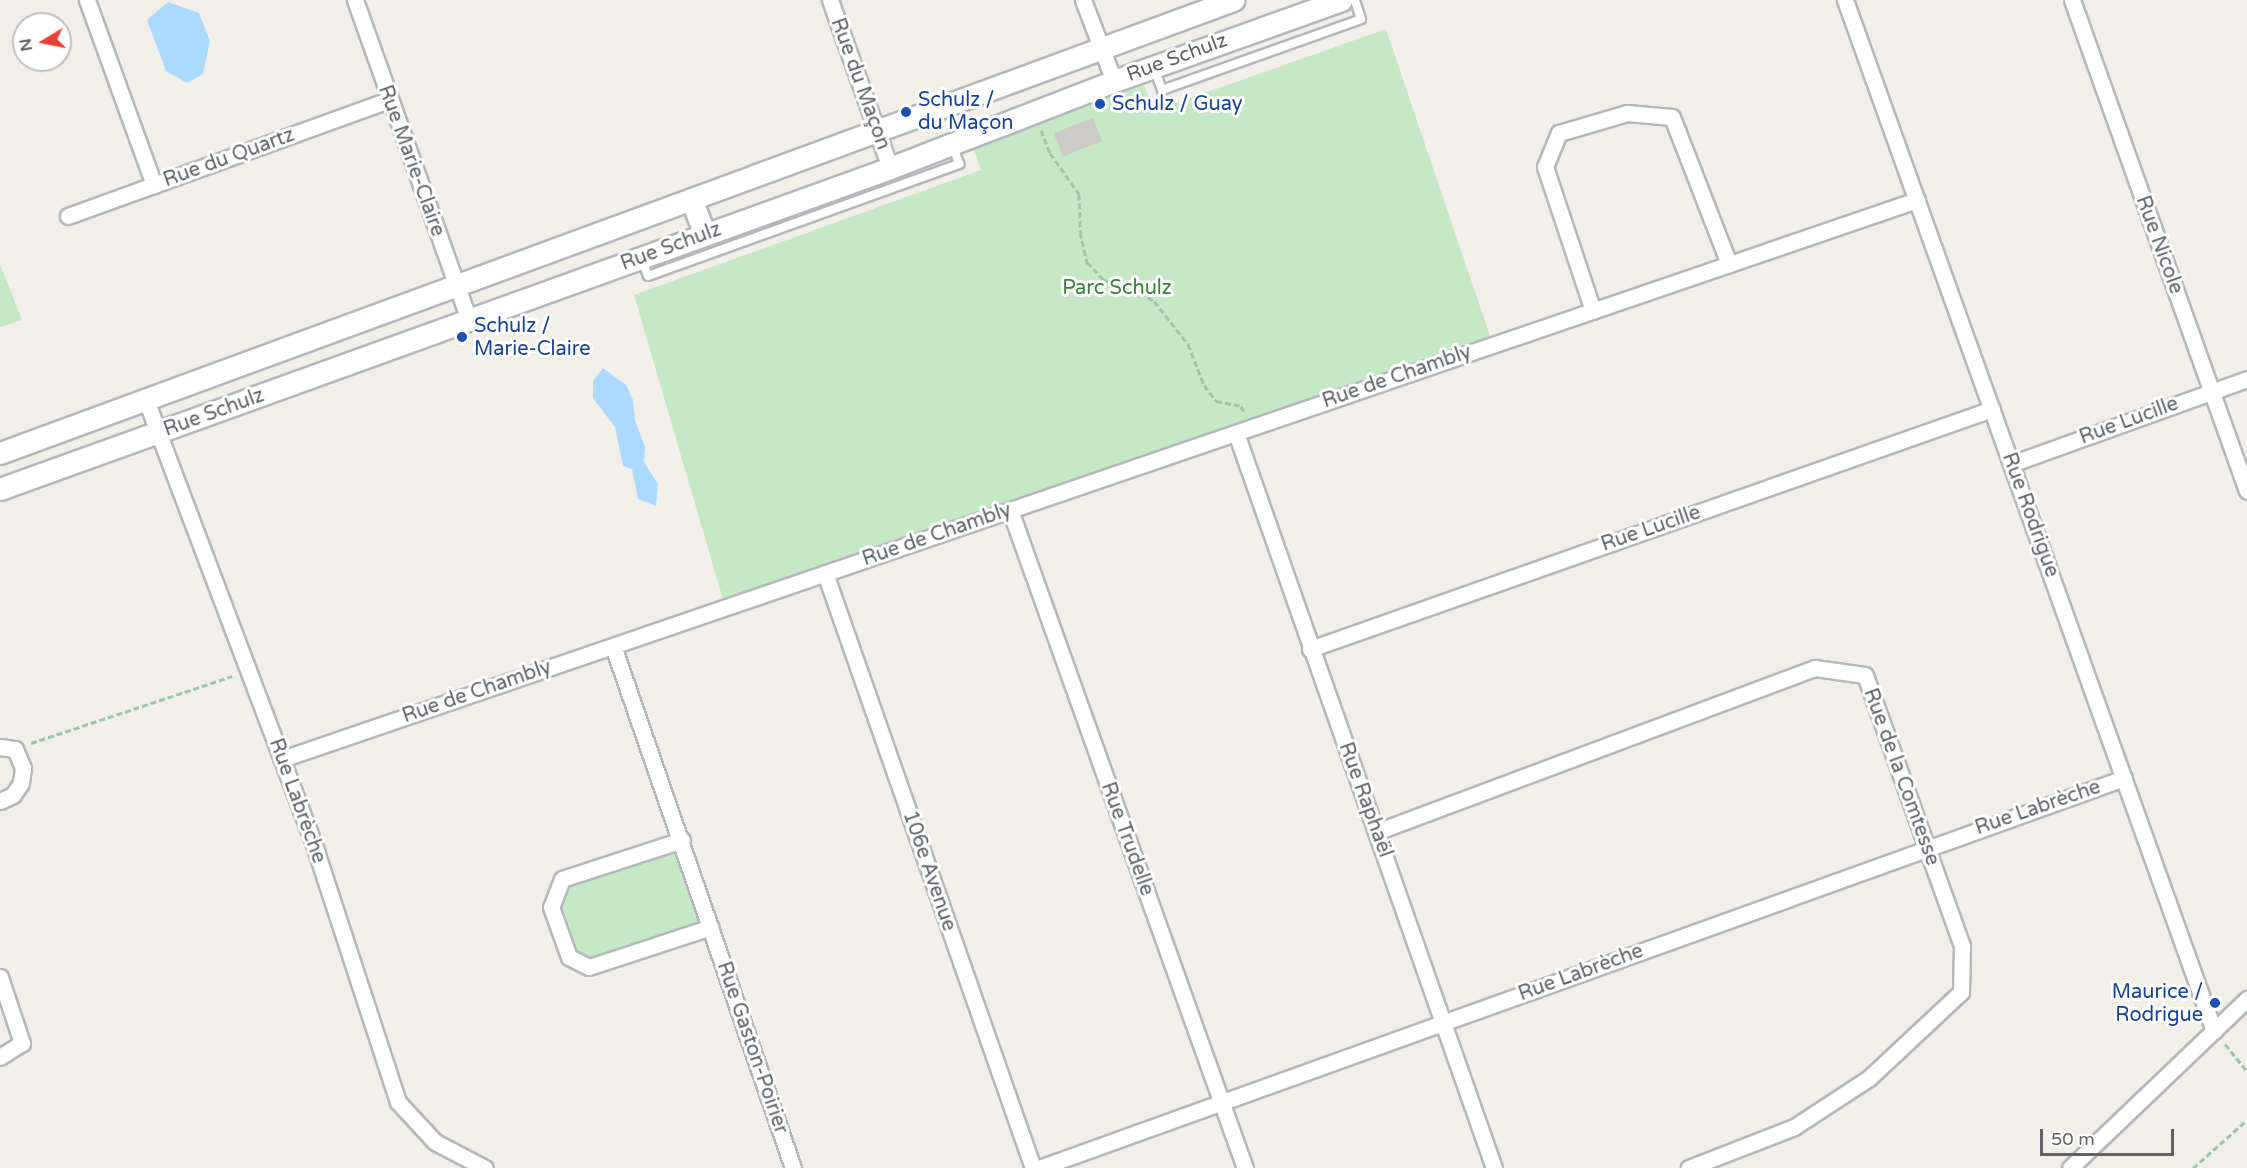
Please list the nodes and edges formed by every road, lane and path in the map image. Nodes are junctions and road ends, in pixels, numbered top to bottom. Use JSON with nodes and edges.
{"nodes":[{"id":1,"x":87,"y":0,"type":"edge"},
{"id":2,"x":355,"y":0,"type":"edge"},
{"id":3,"x":830,"y":0,"type":"edge"},
{"id":4,"x":1083,"y":0,"type":"edge"},
{"id":5,"x":1233,"y":0,"type":"edge"},
{"id":6,"x":1341,"y":0,"type":"edge"},
{"id":7,"x":1355,"y":0,"type":"edge"},
{"id":8,"x":1845,"y":0,"type":"edge"},
{"id":9,"x":2072,"y":0,"type":"edge"},
{"id":10,"x":1101,"y":48,"type":"junction"},
{"id":11,"x":1154,"y":66,"type":"junction"},
{"id":12,"x":1114,"y":81,"type":"junction"},
{"id":13,"x":389,"y":100,"type":"junction"},
{"id":14,"x":1033,"y":111,"type":"junction"},
{"id":15,"x":877,"y":132,"type":"junction"},
{"id":16,"x":952,"y":144,"type":"junction"},
{"id":17,"x":890,"y":168,"type":"junction"},
{"id":18,"x":154,"y":185,"type":"junction"},
{"id":19,"x":1917,"y":200,"type":"junction"},
{"id":20,"x":692,"y":201,"type":"junction"},
{"id":21,"x":68,"y":216,"type":"dead end"},
{"id":22,"x":705,"y":236,"type":"junction"},
{"id":23,"x":641,"y":258,"type":"junction"},
{"id":24,"x":1728,"y":264,"type":"junction"},
{"id":25,"x":456,"y":287,"type":"junction"},
{"id":26,"x":1593,"y":310,"type":"junction"},
{"id":27,"x":469,"y":321,"type":"junction"},
{"id":28,"x":2247,"y":379,"type":"edge"},
{"id":29,"x":2212,"y":392,"type":"junction"},
{"id":30,"x":146,"y":400,"type":"junction"},
{"id":31,"x":1992,"y":409,"type":"junction"},
{"id":32,"x":1251,"y":427,"type":"junction"},
{"id":33,"x":158,"y":433,"type":"junction"},
{"id":34,"x":1236,"y":433,"type":"junction"},
{"id":35,"x":0,"y":453,"type":"edge"},
{"id":36,"x":2011,"y":464,"type":"junction"},
{"id":37,"x":0,"y":489,"type":"edge"},
{"id":38,"x":2247,"y":491,"type":"edge"},
{"id":39,"x":1010,"y":510,"type":"junction"},
{"id":40,"x":825,"y":573,"type":"junction"},
{"id":41,"x":613,"y":646,"type":"junction"},
{"id":42,"x":1310,"y":649,"type":"junction"},
{"id":43,"x":248,"y":671,"type":"junction"},
{"id":44,"x":7,"y":748,"type":"edge"},
{"id":45,"x":282,"y":759,"type":"junction"},
{"id":46,"x":2124,"y":778,"type":"junction"},
{"id":47,"x":0,"y":801,"type":"edge"},
{"id":48,"x":1376,"y":832,"type":"junction"},
{"id":49,"x":682,"y":840,"type":"junction"},
{"id":50,"x":1927,"y":847,"type":"junction"},
{"id":51,"x":711,"y":927,"type":"junction"},
{"id":52,"x":0,"y":977,"type":"edge"},
{"id":53,"x":2247,"y":999,"type":"edge"},
{"id":54,"x":1444,"y":1024,"type":"junction"},
{"id":55,"x":2214,"y":1031,"type":"junction"},
{"id":56,"x":0,"y":1058,"type":"edge"},
{"id":57,"x":2247,"y":1071,"type":"edge"},
{"id":58,"x":1222,"y":1103,"type":"junction"},
{"id":59,"x":2247,"y":1120,"type":"edge"},
{"id":60,"x":485,"y":1168,"type":"edge"},
{"id":61,"x":793,"y":1168,"type":"edge"},
{"id":62,"x":1033,"y":1168,"type":"edge"},
{"id":63,"x":1039,"y":1168,"type":"edge"},
{"id":64,"x":1245,"y":1168,"type":"edge"},
{"id":65,"x":1494,"y":1168,"type":"edge"},
{"id":66,"x":1689,"y":1168,"type":"edge"},
{"id":67,"x":2070,"y":1168,"type":"edge"},
{"id":68,"x":2193,"y":1168,"type":"edge"}],
"edges":[{"from":1,"to":18,"type":"street"},
{"from":2,"to":13,"type":"street","name":"Rue Marie-Claire"},
{"from":3,"to":15,"type":"street","name":"Rue du Maçon"},
{"from":4,"to":10,"type":"street"},
{"from":5,"to":10,"type":"street","name":"Rue Schulz"},
{"from":6,"to":11,"type":"street","name":"Rue Schulz"},
{"from":7,"to":11,"type":"lane"},
{"from":8,"to":19,"type":"street","name":"Rue Rodrigue"},
{"from":9,"to":29,"type":"street","name":"Rue Nicole"},
{"from":10,"to":12,"type":"street"},
{"from":10,"to":15,"type":"street","name":"Rue Schulz"},
{"from":11,"to":12,"type":"street","name":"Rue Schulz"},
{"from":12,"to":14,"type":"street","name":"Rue Schulz"},
{"from":13,"to":18,"type":"street","name":"Rue du Quartz"},
{"from":13,"to":25,"type":"street","name":"Rue Marie-Claire"},
{"from":14,"to":16,"type":"street","name":"Rue Schulz"},
{"from":14,"to":32,"type":"path"},
{"from":15,"to":17,"type":"street","name":"Rue du Maçon"},
{"from":15,"to":20,"type":"street","name":"Rue Schulz"},
{"from":16,"to":17,"type":"street","name":"Rue Schulz"},
{"from":16,"to":23,"type":"lane"},
{"from":17,"to":22,"type":"street","name":"Rue Schulz"},
{"from":18,"to":21,"type":"street","name":"Rue du Quartz"},
{"from":19,"to":24,"type":"street","name":"Rue de Chambly"},
{"from":19,"to":31,"type":"street","name":"Rue Rodrigue"},
{"from":20,"to":22,"type":"street"},
{"from":20,"to":25,"type":"street","name":"Rue Schulz"},
{"from":22,"to":23,"type":"street","name":"Rue Schulz"},
{"from":23,"to":27,"type":"street","name":"Rue Schulz"},
{"from":24,"to":26,"type":"street","name":"Rue de Chambly"},
{"from":24,"to":26,"type":"street"},
{"from":25,"to":27,"type":"street","name":"Rue Marie-Claire"},
{"from":25,"to":30,"type":"street","name":"Rue Schulz"},
{"from":26,"to":32,"type":"street","name":"Rue de Chambly"},
{"from":27,"to":33,"type":"street","name":"Rue Schulz"},
{"from":28,"to":29,"type":"street","name":"Rue Lucille"},
{"from":29,"to":36,"type":"street","name":"Rue Lucille"},
{"from":29,"to":38,"type":"street","name":"Rue Nicole"},
{"from":30,"to":33,"type":"street","name":"Rue Labrèche"},
{"from":30,"to":35,"type":"street","name":"Rue Schulz"},
{"from":31,"to":36,"type":"street","name":"Rue Rodrigue"},
{"from":31,"to":42,"type":"street","name":"Rue Lucille"},
{"from":32,"to":34,"type":"street","name":"Rue de Chambly"},
{"from":33,"to":37,"type":"street","name":"Rue Schulz"},
{"from":33,"to":43,"type":"street","name":"Rue Labrèche"},
{"from":34,"to":39,"type":"street","name":"Rue de Chambly"},
{"from":34,"to":42,"type":"street","name":"Rue Raphaël"},
{"from":36,"to":46,"type":"street","name":"Rue Rodrigue"},
{"from":39,"to":40,"type":"street","name":"Rue de Chambly"},
{"from":39,"to":58,"type":"street","name":"Rue Trudelle"},
{"from":40,"to":41,"type":"street","name":"Rue de Chambly"},
{"from":40,"to":62,"type":"street","name":"106e Avenue"},
{"from":41,"to":45,"type":"street","name":"Rue de Chambly"},
{"from":41,"to":49,"type":"street","name":"Rue Gaston-Poirier"},
{"from":42,"to":48,"type":"street","name":"Rue Raphaël"},
{"from":43,"to":44,"type":"path"},
{"from":43,"to":45,"type":"street","name":"Rue Labrèche"},
{"from":44,"to":47,"type":"street"},
{"from":45,"to":60,"type":"street","name":"Rue Labrèche"},
{"from":46,"to":50,"type":"street","name":"Rue Labrèche"},
{"from":46,"to":55,"type":"street","name":"Rue Rodrigue"},
{"from":48,"to":50,"type":"street","name":"Rue de la Comtesse"},
{"from":48,"to":54,"type":"street","name":"Rue Raphaël"},
{"from":49,"to":51,"type":"street","name":"Rue Gaston-Poirier"},
{"from":49,"to":51,"type":"street"},
{"from":50,"to":54,"type":"street","name":"Rue Labrèche"},
{"from":50,"to":66,"type":"street","name":"Rue de la Comtesse"},
{"from":51,"to":61,"type":"street","name":"Rue Gaston-Poirier"},
{"from":52,"to":56,"type":"street"},
{"from":53,"to":55,"type":"street"},
{"from":54,"to":58,"type":"street","name":"Rue Labrèche"},
{"from":54,"to":65,"type":"street","name":"Rue Raphaël"},
{"from":55,"to":57,"type":"path"},
{"from":55,"to":67,"type":"street"},
{"from":58,"to":63,"type":"street","name":"Rue Labrèche"},
{"from":58,"to":64,"type":"street","name":"Rue Trudelle"},
{"from":59,"to":68,"type":"path"}]}
